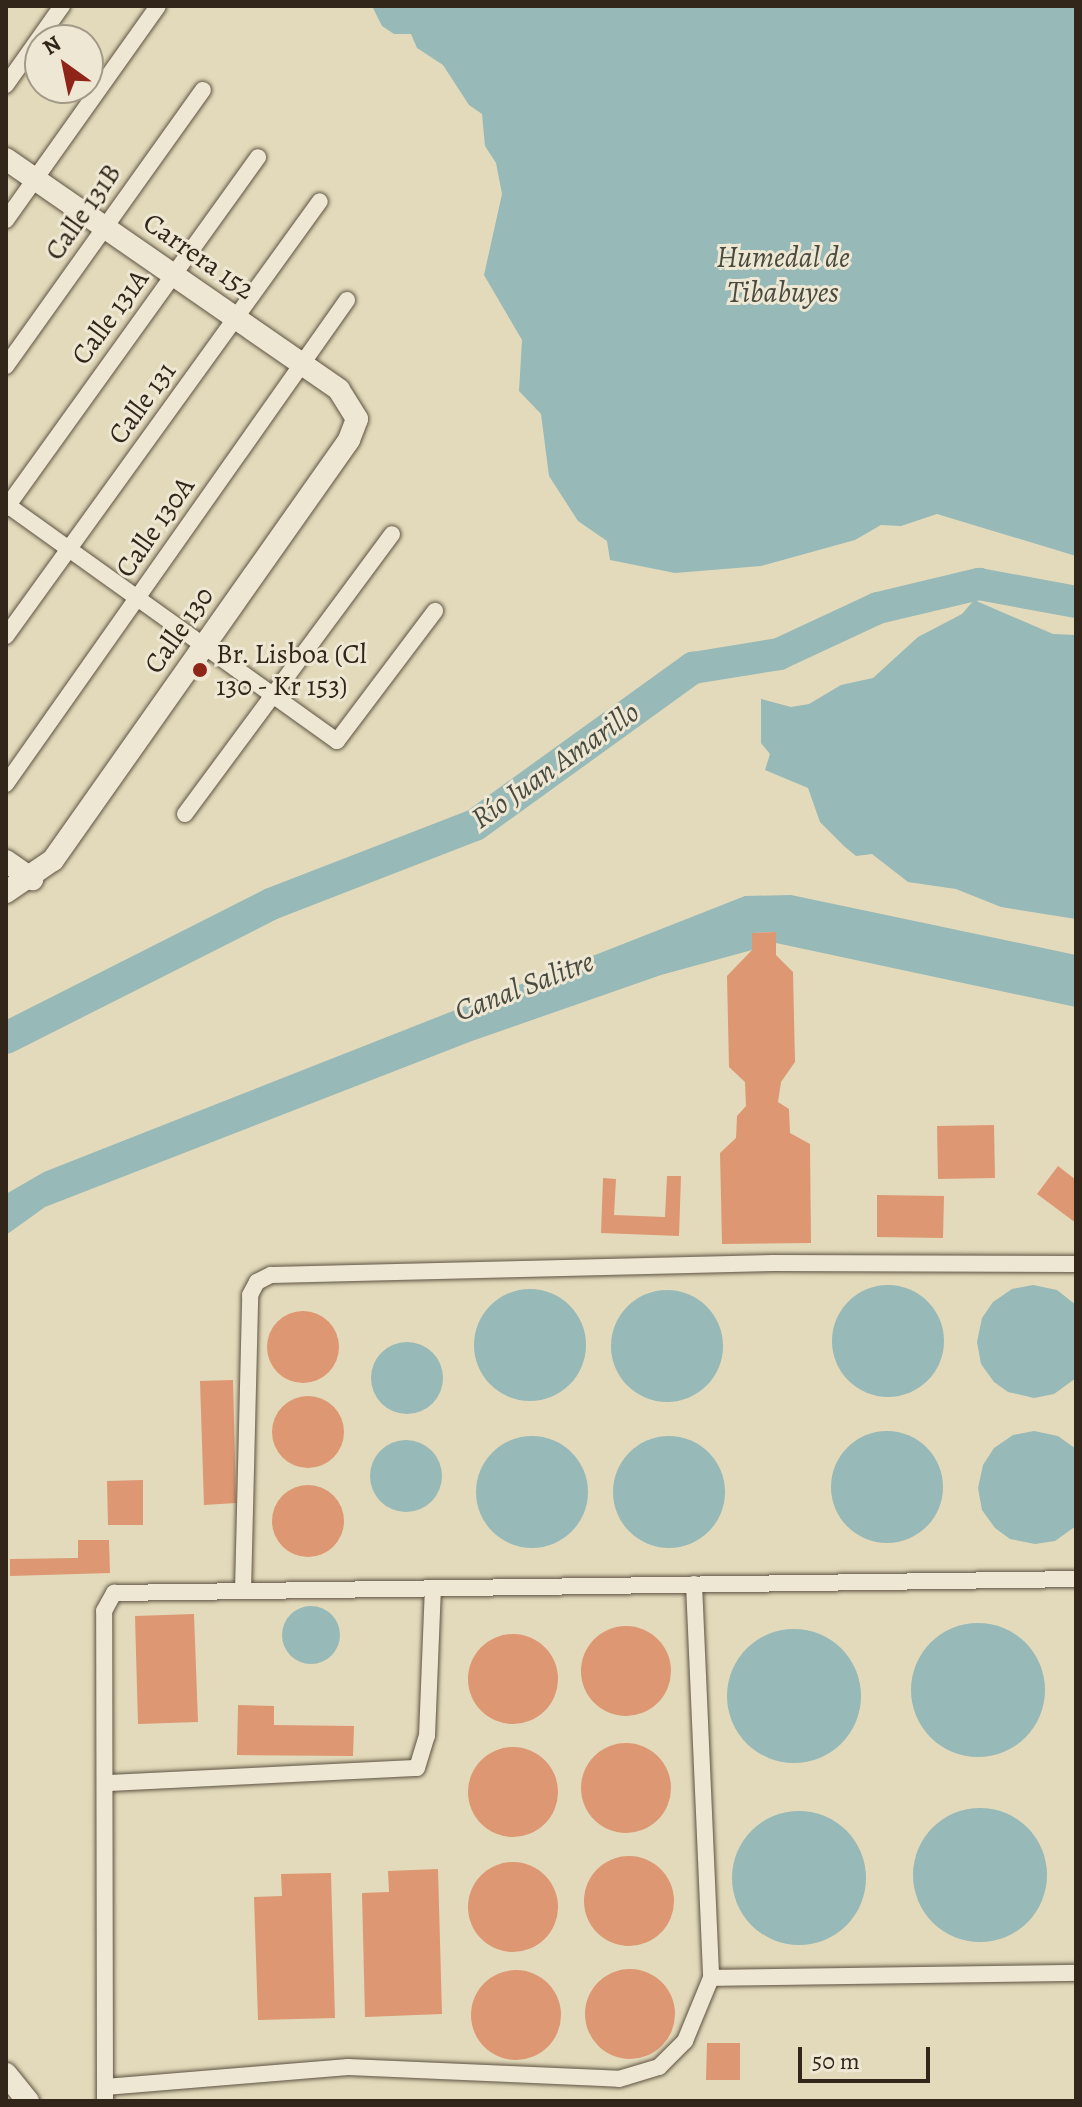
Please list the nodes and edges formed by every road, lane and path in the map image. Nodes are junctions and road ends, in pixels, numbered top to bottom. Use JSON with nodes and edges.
{"nodes":[{"id":1,"x":62,"y":6,"type":"edge"},
{"id":2,"x":158,"y":6,"type":"edge"},
{"id":3,"x":6,"y":85,"type":"edge"},
{"id":4,"x":203,"y":90,"type":"dead end"},
{"id":5,"x":258,"y":157,"type":"dead end"},
{"id":6,"x":6,"y":159,"type":"edge"},
{"id":7,"x":35,"y":179,"type":"junction"},
{"id":8,"x":320,"y":201,"type":"dead end"},
{"id":9,"x":6,"y":220,"type":"edge"},
{"id":10,"x":104,"y":227,"type":"junction"},
{"id":11,"x":173,"y":275,"type":"junction"},
{"id":12,"x":347,"y":300,"type":"dead end"},
{"id":13,"x":235,"y":318,"type":"junction"},
{"id":14,"x":301,"y":363,"type":"junction"},
{"id":15,"x":6,"y":366,"type":"edge"},
{"id":16,"x":354,"y":407,"type":"joint"},
{"id":17,"x":7,"y":506,"type":"edge"},
{"id":18,"x":392,"y":534,"type":"dead end"},
{"id":19,"x":69,"y":549,"type":"junction"},
{"id":20,"x":137,"y":598,"type":"junction"},
{"id":21,"x":435,"y":611,"type":"dead end"},
{"id":22,"x":6,"y":636,"type":"edge"},
{"id":23,"x":204,"y":646,"type":"junction"},
{"id":24,"x":272,"y":695,"type":"junction"},
{"id":25,"x":6,"y":784,"type":"edge"},
{"id":26,"x":185,"y":814,"type":"dead end"},
{"id":27,"x":6,"y":861,"type":"edge"},
{"id":28,"x":32,"y":879,"type":"junction"},
{"id":29,"x":6,"y":892,"type":"edge"},
{"id":30,"x":1076,"y":1264,"type":"edge"},
{"id":31,"x":1076,"y":1579,"type":"edge"},
{"id":32,"x":694,"y":1584,"type":"junction"},
{"id":33,"x":433,"y":1588,"type":"junction"},
{"id":34,"x":243,"y":1591,"type":"junction"},
{"id":35,"x":107,"y":1783,"type":"junction"},
{"id":36,"x":1076,"y":1973,"type":"edge"},
{"id":37,"x":711,"y":1978,"type":"junction"},
{"id":38,"x":8,"y":2076,"type":"edge"},
{"id":39,"x":105,"y":2094,"type":"edge"},
{"id":40,"x":28,"y":2101,"type":"edge"}],
"edges":[{"from":1,"to":3,"type":"street"},
{"from":2,"to":7,"type":"street"},
{"from":4,"to":10,"type":"street","name":"Calle 131B"},
{"from":5,"to":11,"type":"street","name":"Calle 131A"},
{"from":6,"to":7,"type":"main road","name":"Carrera 152"},
{"from":7,"to":9,"type":"street"},
{"from":7,"to":10,"type":"main road","name":"Carrera 152"},
{"from":8,"to":13,"type":"street","name":"Calle 131"},
{"from":10,"to":11,"type":"main road","name":"Carrera 152"},
{"from":10,"to":15,"type":"street","name":"Calle 131B"},
{"from":11,"to":13,"type":"main road","name":"Carrera 152"},
{"from":11,"to":17,"type":"street","name":"Calle 131A"},
{"from":12,"to":14,"type":"street","name":"Calle 130A"},
{"from":13,"to":14,"type":"main road","name":"Carrera 152"},
{"from":13,"to":19,"type":"street","name":"Calle 131"},
{"from":14,"to":16,"type":"main road","name":"Carrera 152"},
{"from":14,"to":20,"type":"street","name":"Calle 130A"},
{"from":16,"to":23,"type":"main road","name":"Calle 130"},
{"from":17,"to":19,"type":"street"},
{"from":18,"to":24,"type":"street"},
{"from":19,"to":20,"type":"street"},
{"from":19,"to":22,"type":"street","name":"Calle 131"},
{"from":20,"to":23,"type":"street"},
{"from":20,"to":25,"type":"street","name":"Calle 130A"},
{"from":21,"to":24,"type":"street"},
{"from":23,"to":24,"type":"street"},
{"from":23,"to":28,"type":"main road","name":"Calle 130"},
{"from":24,"to":26,"type":"street"},
{"from":27,"to":28,"type":"main road"},
{"from":28,"to":29,"type":"main road","name":"Calle 130"},
{"from":30,"to":34,"type":"street"},
{"from":31,"to":32,"type":"street"},
{"from":32,"to":33,"type":"street"},
{"from":32,"to":37,"type":"street"},
{"from":33,"to":34,"type":"street"},
{"from":33,"to":35,"type":"street"},
{"from":34,"to":35,"type":"street"},
{"from":35,"to":39,"type":"street"},
{"from":36,"to":37,"type":"street"},
{"from":37,"to":39,"type":"street"},
{"from":38,"to":40,"type":"main road"}]}
